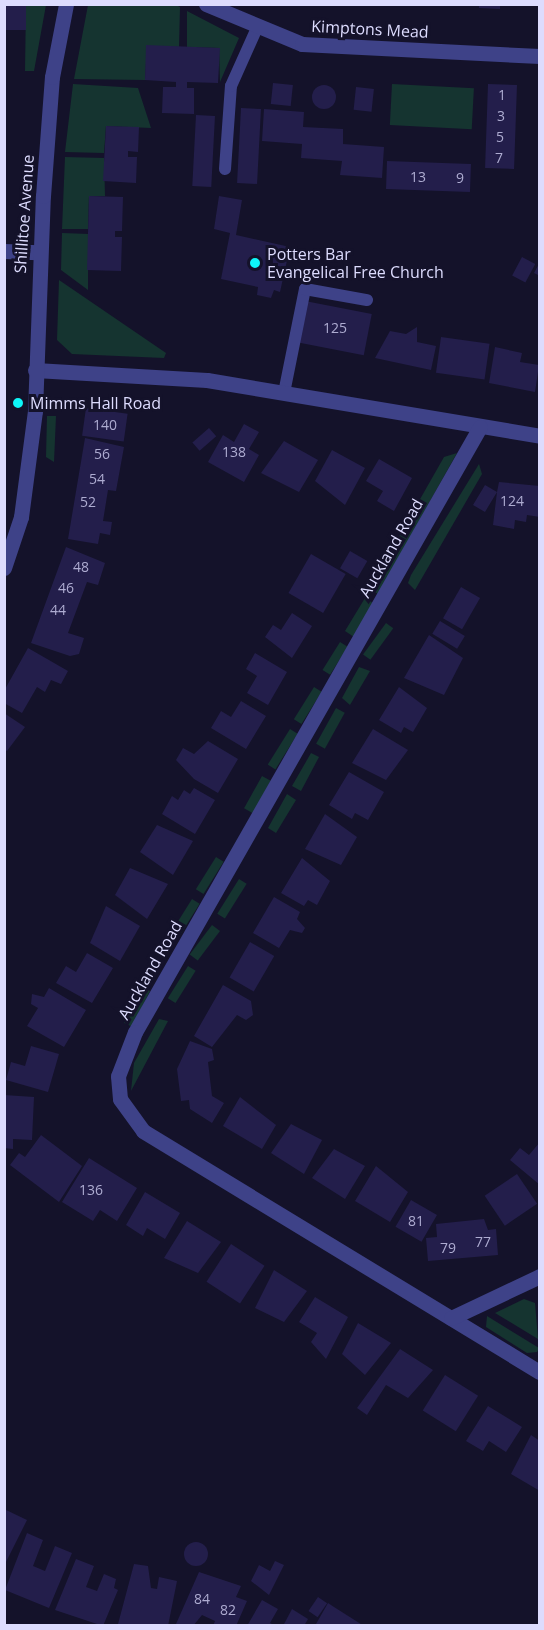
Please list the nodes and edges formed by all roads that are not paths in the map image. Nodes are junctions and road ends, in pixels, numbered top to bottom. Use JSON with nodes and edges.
{"nodes":[{"id":1,"x":66,"y":4,"type":"edge"},
{"id":2,"x":206,"y":4,"type":"edge"},
{"id":3,"x":256,"y":28,"type":"junction"},
{"id":4,"x":540,"y":56,"type":"edge"},
{"id":5,"x":225,"y":169,"type":"dead end"},
{"id":6,"x":4,"y":252,"type":"edge"},
{"id":7,"x":38,"y":252,"type":"junction"},
{"id":8,"x":367,"y":300,"type":"dead end"},
{"id":9,"x":35,"y":370,"type":"junction"},
{"id":10,"x":284,"y":393,"type":"junction"},
{"id":11,"x":480,"y":427,"type":"junction"},
{"id":12,"x":540,"y":436,"type":"edge"},
{"id":13,"x":4,"y":568,"type":"edge"},
{"id":14,"x":540,"y":1276,"type":"edge"},
{"id":15,"x":451,"y":1318,"type":"junction"},
{"id":16,"x":540,"y":1372,"type":"edge"}],
"edges":[{"from":1,"to":7,"type":"street","name":"Shillitoe Avenue"},
{"from":2,"to":3,"type":"street","name":"Kimptons Mead"},
{"from":3,"to":4,"type":"street","name":"Kimptons Mead"},
{"from":3,"to":5,"type":"lane"},
{"from":6,"to":7,"type":"street"},
{"from":7,"to":9,"type":"street","name":"Shillitoe Avenue"},
{"from":8,"to":10,"type":"lane"},
{"from":9,"to":10,"type":"street"},
{"from":9,"to":13,"type":"street","name":"Shillitoe Avenue"},
{"from":10,"to":11,"type":"street"},
{"from":11,"to":12,"type":"street"},
{"from":11,"to":15,"type":"street","name":"Auckland Road"},
{"from":14,"to":15,"type":"street"},
{"from":15,"to":16,"type":"street","name":"Auckland Road"}]}
